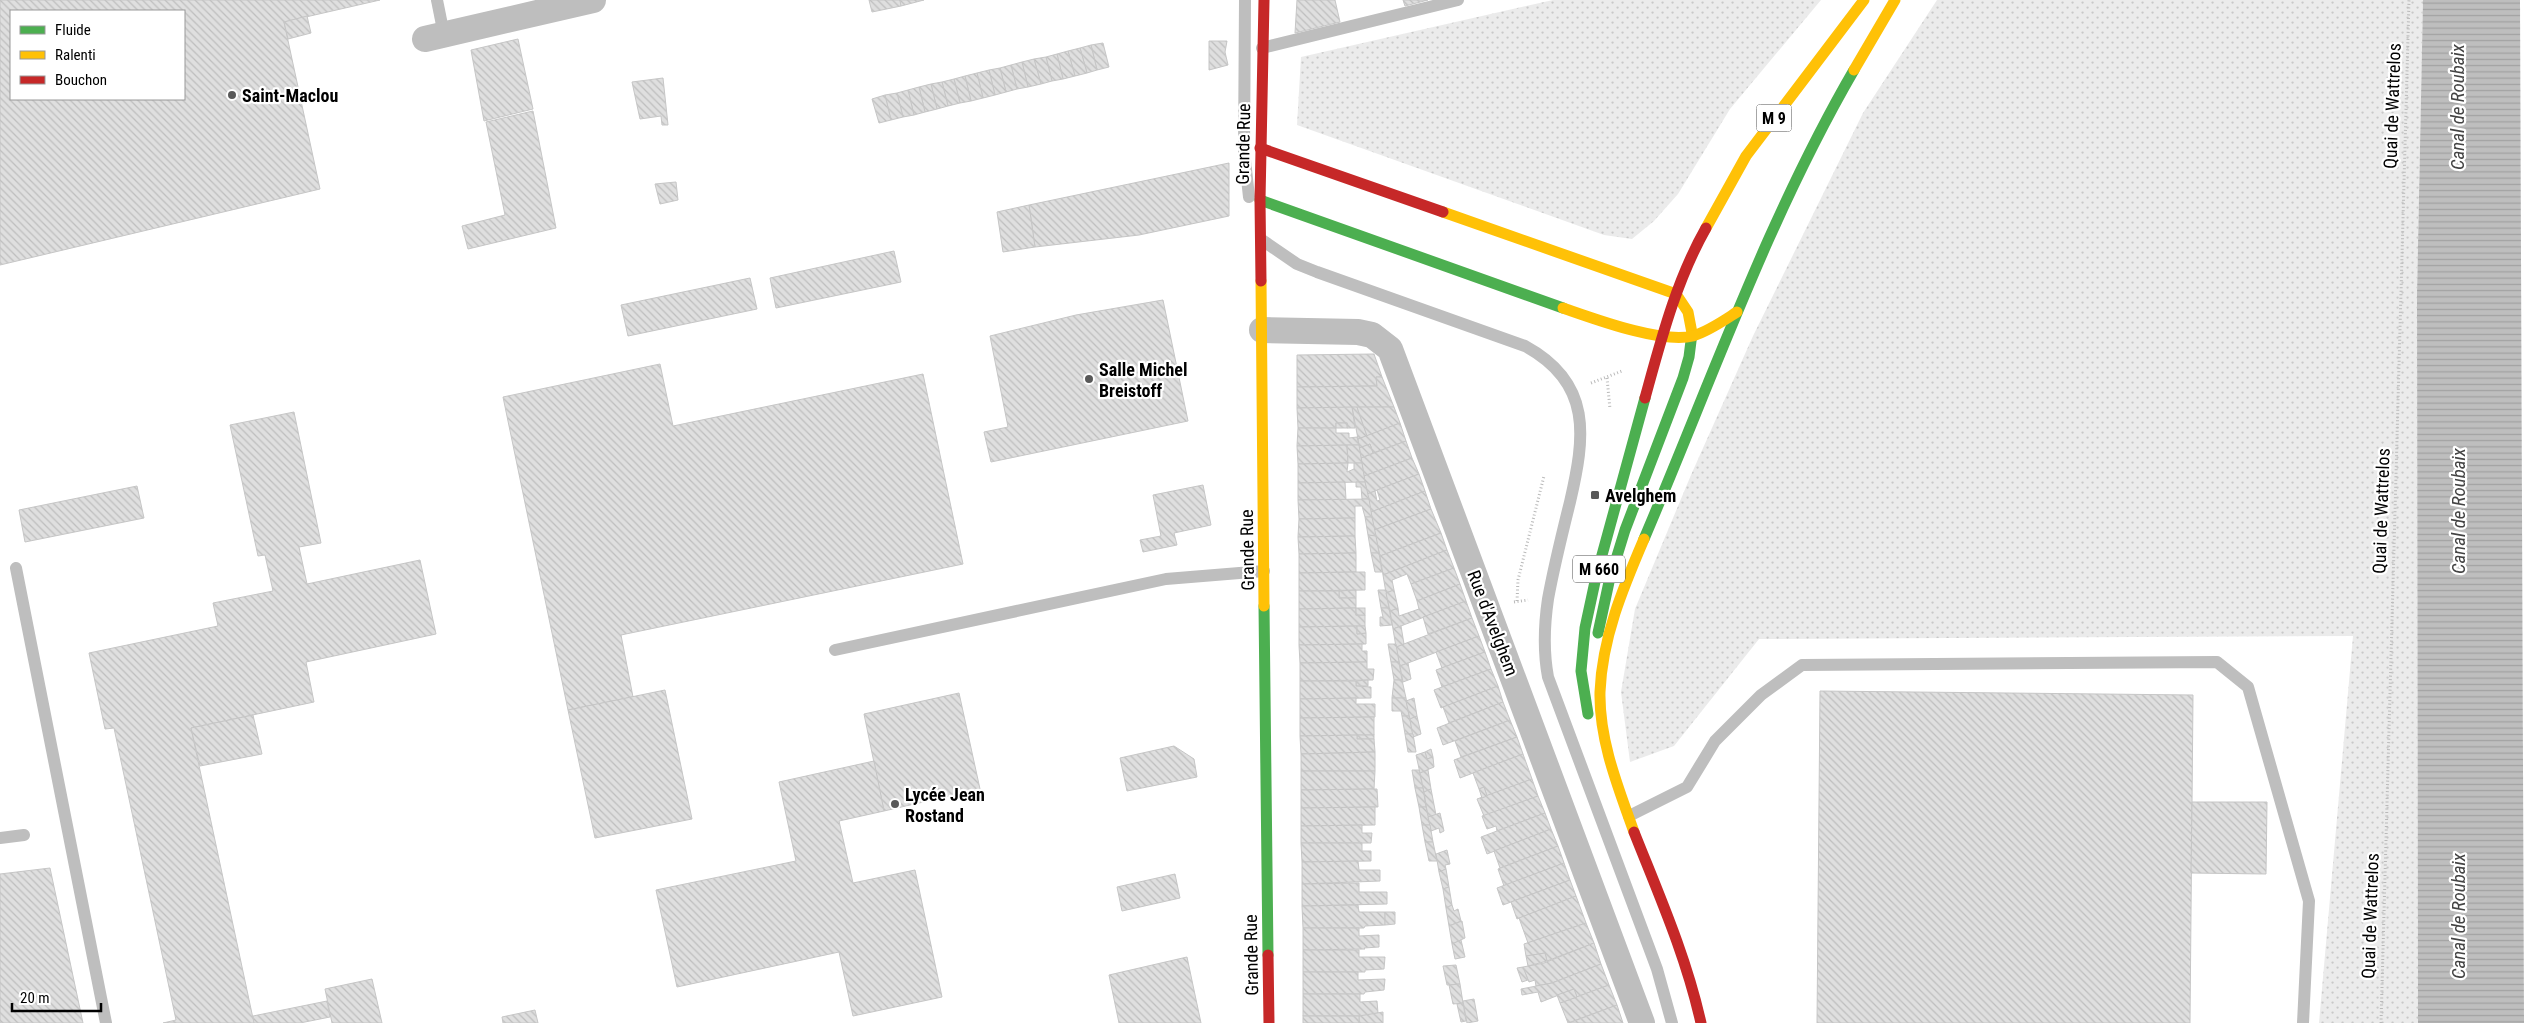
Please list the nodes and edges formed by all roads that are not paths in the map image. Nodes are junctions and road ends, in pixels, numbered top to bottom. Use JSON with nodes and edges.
{"nodes":[{"id":1,"x":437,"y":0,"type":"edge"},
{"id":2,"x":593,"y":0,"type":"edge"},
{"id":3,"x":1245,"y":0,"type":"edge"},
{"id":4,"x":1264,"y":0,"type":"edge"},
{"id":5,"x":1458,"y":0,"type":"edge"},
{"id":6,"x":1864,"y":0,"type":"edge"},
{"id":7,"x":1895,"y":0,"type":"edge"},
{"id":8,"x":434,"y":37,"type":"joint"},
{"id":9,"x":1262,"y":48,"type":"junction"},
{"id":10,"x":1260,"y":148,"type":"junction"},
{"id":11,"x":1260,"y":200,"type":"junction"},
{"id":12,"x":1261,"y":239,"type":"junction"},
{"id":13,"x":1676,"y":294,"type":"junction"},
{"id":14,"x":1737,"y":312,"type":"junction"},
{"id":15,"x":1262,"y":330,"type":"junction"},
{"id":16,"x":1692,"y":336,"type":"junction"},
{"id":17,"x":1660,"y":337,"type":"junction"},
{"id":18,"x":16,"y":568,"type":"dead end"},
{"id":19,"x":1264,"y":571,"type":"junction"},
{"id":20,"x":835,"y":650,"type":"dead end"},
{"id":21,"x":1602,"y":716,"type":"junction"},
{"id":22,"x":1623,"y":799,"type":"junction"},
{"id":23,"x":1630,"y":816,"type":"junction"},
{"id":24,"x":24,"y":836,"type":"dead end"},
{"id":25,"x":0,"y":838,"type":"edge"},
{"id":26,"x":106,"y":1023,"type":"edge"},
{"id":27,"x":1270,"y":1023,"type":"edge"},
{"id":28,"x":1642,"y":1023,"type":"edge"},
{"id":29,"x":1672,"y":1023,"type":"edge"},
{"id":30,"x":1701,"y":1023,"type":"edge"},
{"id":31,"x":2302,"y":1023,"type":"edge"}],
"edges":[{"from":1,"to":8,"type":"lane"},
{"from":2,"to":8,"type":"street"},
{"from":3,"to":12,"type":"lane"},
{"from":4,"to":9,"type":"main road","name":"Grande Rue"},
{"from":5,"to":9,"type":"lane"},
{"from":6,"to":13,"type":"main road","number":"M 9"},
{"from":7,"to":14,"type":"main road","number":"M 9"},
{"from":9,"to":10,"type":"main road","name":"Grande Rue"},
{"from":10,"to":11,"type":"main road","name":"Grande Rue"},
{"from":10,"to":13,"type":"main road"},
{"from":11,"to":12,"type":"main road","name":"Grande Rue"},
{"from":11,"to":17,"type":"main road"},
{"from":12,"to":15,"type":"main road","name":"Grande Rue"},
{"from":12,"to":29,"type":"lane"},
{"from":13,"to":16,"type":"main road"},
{"from":13,"to":17,"type":"main road","number":"M 9"},
{"from":14,"to":16,"type":"main road"},
{"from":14,"to":21,"type":"main road","number":"M 660"},
{"from":15,"to":19,"type":"main road","name":"Grande Rue"},
{"from":15,"to":28,"type":"street","name":"Rue d'Avelghem"},
{"from":16,"to":17,"type":"main road"},
{"from":16,"to":21,"type":"main road"},
{"from":17,"to":22,"type":"main road","number":"M 660"},
{"from":18,"to":26,"type":"lane"},
{"from":19,"to":20,"type":"lane"},
{"from":19,"to":27,"type":"main road","name":"Grande Rue"},
{"from":21,"to":22,"type":"main road","number":"M 660"},
{"from":22,"to":23,"type":"main road","number":"M 660"},
{"from":23,"to":30,"type":"main road","number":"M 660"},
{"from":23,"to":31,"type":"lane"},
{"from":24,"to":25,"type":"lane"}]}
